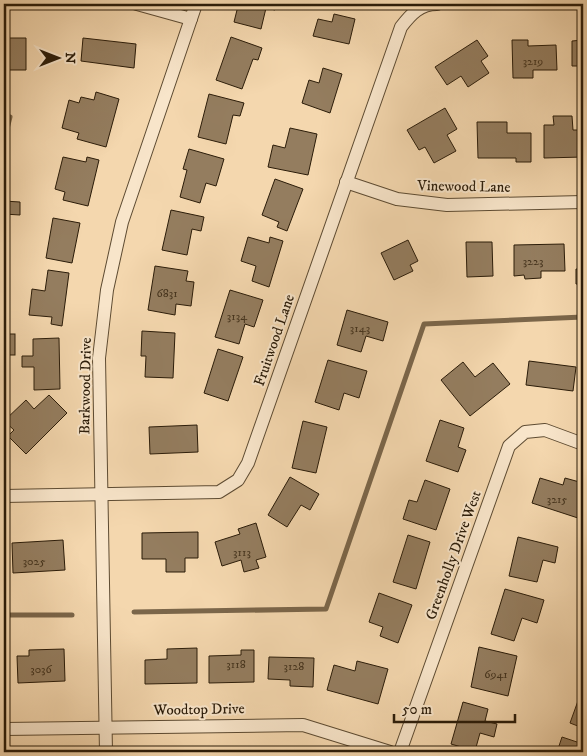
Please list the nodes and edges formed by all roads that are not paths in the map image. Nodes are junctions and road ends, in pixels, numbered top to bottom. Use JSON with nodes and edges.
{"nodes":[{"id":1,"x":137,"y":4,"type":"edge"},
{"id":2,"x":196,"y":4,"type":"edge"},
{"id":3,"x":437,"y":4,"type":"edge"},
{"id":4,"x":191,"y":19,"type":"junction"},
{"id":5,"x":346,"y":182,"type":"junction"},
{"id":6,"x":583,"y":202,"type":"edge"},
{"id":7,"x":583,"y":444,"type":"edge"},
{"id":8,"x":102,"y":494,"type":"junction"},
{"id":9,"x":4,"y":496,"type":"edge"},
{"id":10,"x":105,"y":727,"type":"junction"},
{"id":11,"x":4,"y":729,"type":"edge"},
{"id":12,"x":106,"y":752,"type":"edge"},
{"id":13,"x":390,"y":752,"type":"edge"},
{"id":14,"x":400,"y":752,"type":"edge"}],
"edges":[{"from":1,"to":4,"type":"street"},
{"from":2,"to":4,"type":"street","name":"Barkwood Drive"},
{"from":3,"to":5,"type":"street","name":"Fruitwood Lane"},
{"from":4,"to":8,"type":"street","name":"Barkwood Drive"},
{"from":5,"to":6,"type":"street","name":"Vinewood Lane"},
{"from":5,"to":8,"type":"street","name":"Fruitwood Lane"},
{"from":7,"to":14,"type":"street","name":"Greenholly Drive West"},
{"from":8,"to":9,"type":"street","name":"Fruitwood Lane"},
{"from":8,"to":10,"type":"street","name":"Barkwood Drive"},
{"from":10,"to":11,"type":"street","name":"Woodtop Drive"},
{"from":10,"to":12,"type":"street","name":"Barkwood Drive"},
{"from":10,"to":13,"type":"street","name":"Woodtop Drive"}]}
